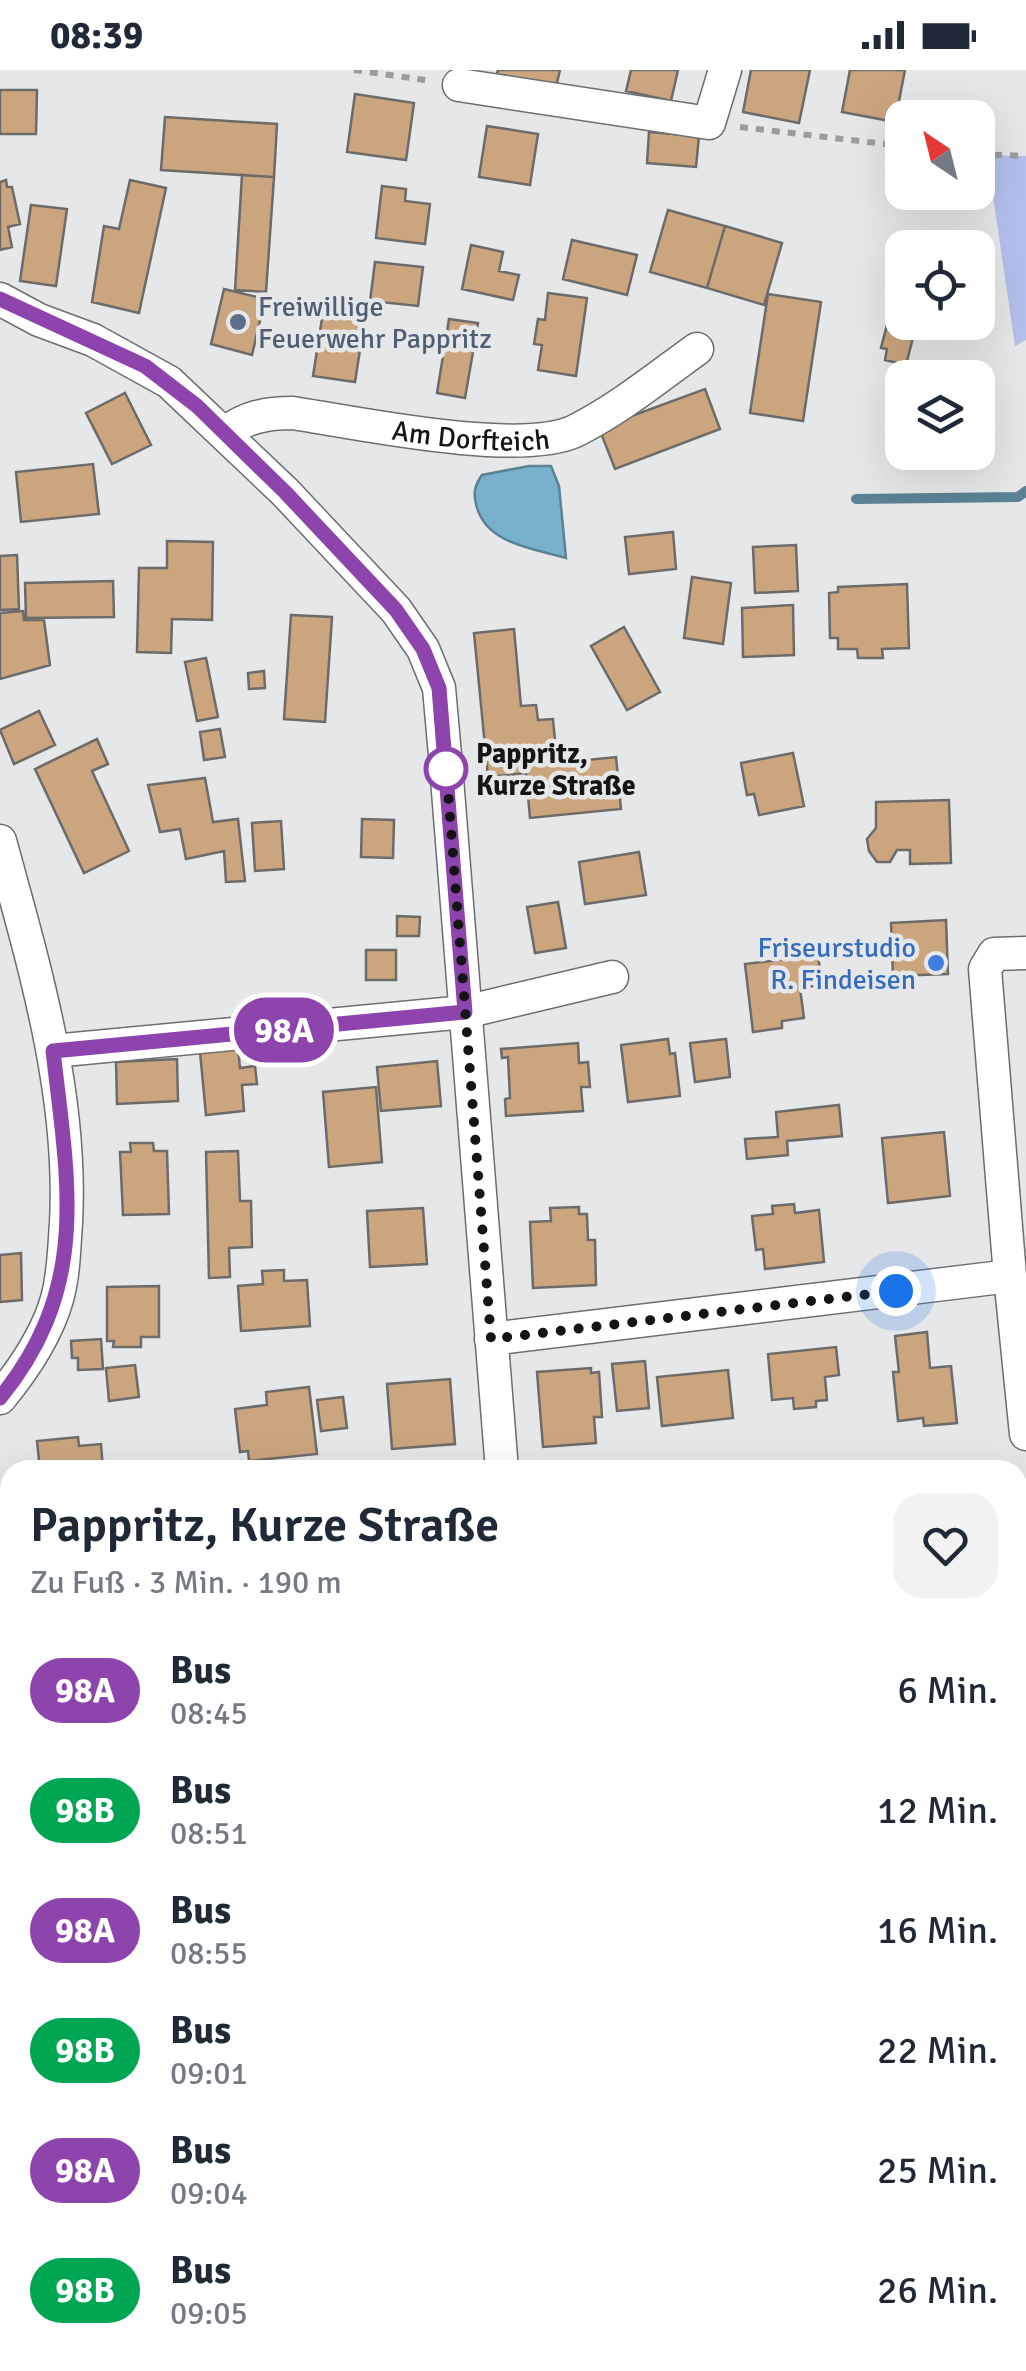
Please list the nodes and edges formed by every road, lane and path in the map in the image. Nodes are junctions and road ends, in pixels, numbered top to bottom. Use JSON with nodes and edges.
{"nodes":[{"id":1,"x":354,"y":70,"type":"edge"},
{"id":2,"x":724,"y":70,"type":"edge"},
{"id":3,"x":459,"y":85,"type":"joint"},
{"id":4,"x":709,"y":123,"type":"junction"},
{"id":5,"x":885,"y":144,"type":"edge"},
{"id":6,"x":995,"y":155,"type":"edge"},
{"id":7,"x":1026,"y":156,"type":"edge"},
{"id":8,"x":0,"y":299,"type":"edge"},
{"id":9,"x":697,"y":349,"type":"dead end"},
{"id":10,"x":225,"y":433,"type":"junction"},
{"id":11,"x":0,"y":841,"type":"edge"},
{"id":12,"x":1026,"y":953,"type":"edge"},
{"id":13,"x":612,"y":977,"type":"dead end"},
{"id":14,"x":465,"y":1012,"type":"junction"},
{"id":15,"x":53,"y":1051,"type":"junction"},
{"id":16,"x":1010,"y":1276,"type":"junction"},
{"id":17,"x":491,"y":1339,"type":"junction"},
{"id":18,"x":0,"y":1398,"type":"edge"},
{"id":19,"x":1026,"y":1434,"type":"edge"},
{"id":20,"x":501,"y":1460,"type":"edge"}],
"edges":[{"from":1,"to":3,"type":"path"},
{"from":2,"to":4,"type":"street"},
{"from":3,"to":4,"type":"street"},
{"from":4,"to":5,"type":"path"},
{"from":6,"to":7,"type":"path"},
{"from":8,"to":10,"type":"street"},
{"from":9,"to":10,"type":"street","name":"Am Dorfteich"},
{"from":10,"to":14,"type":"street"},
{"from":11,"to":15,"type":"street"},
{"from":12,"to":16,"type":"street"},
{"from":13,"to":14,"type":"street"},
{"from":14,"to":15,"type":"street"},
{"from":14,"to":17,"type":"street"},
{"from":15,"to":18,"type":"street"},
{"from":16,"to":17,"type":"street"},
{"from":16,"to":19,"type":"street"},
{"from":17,"to":20,"type":"street"}]}
